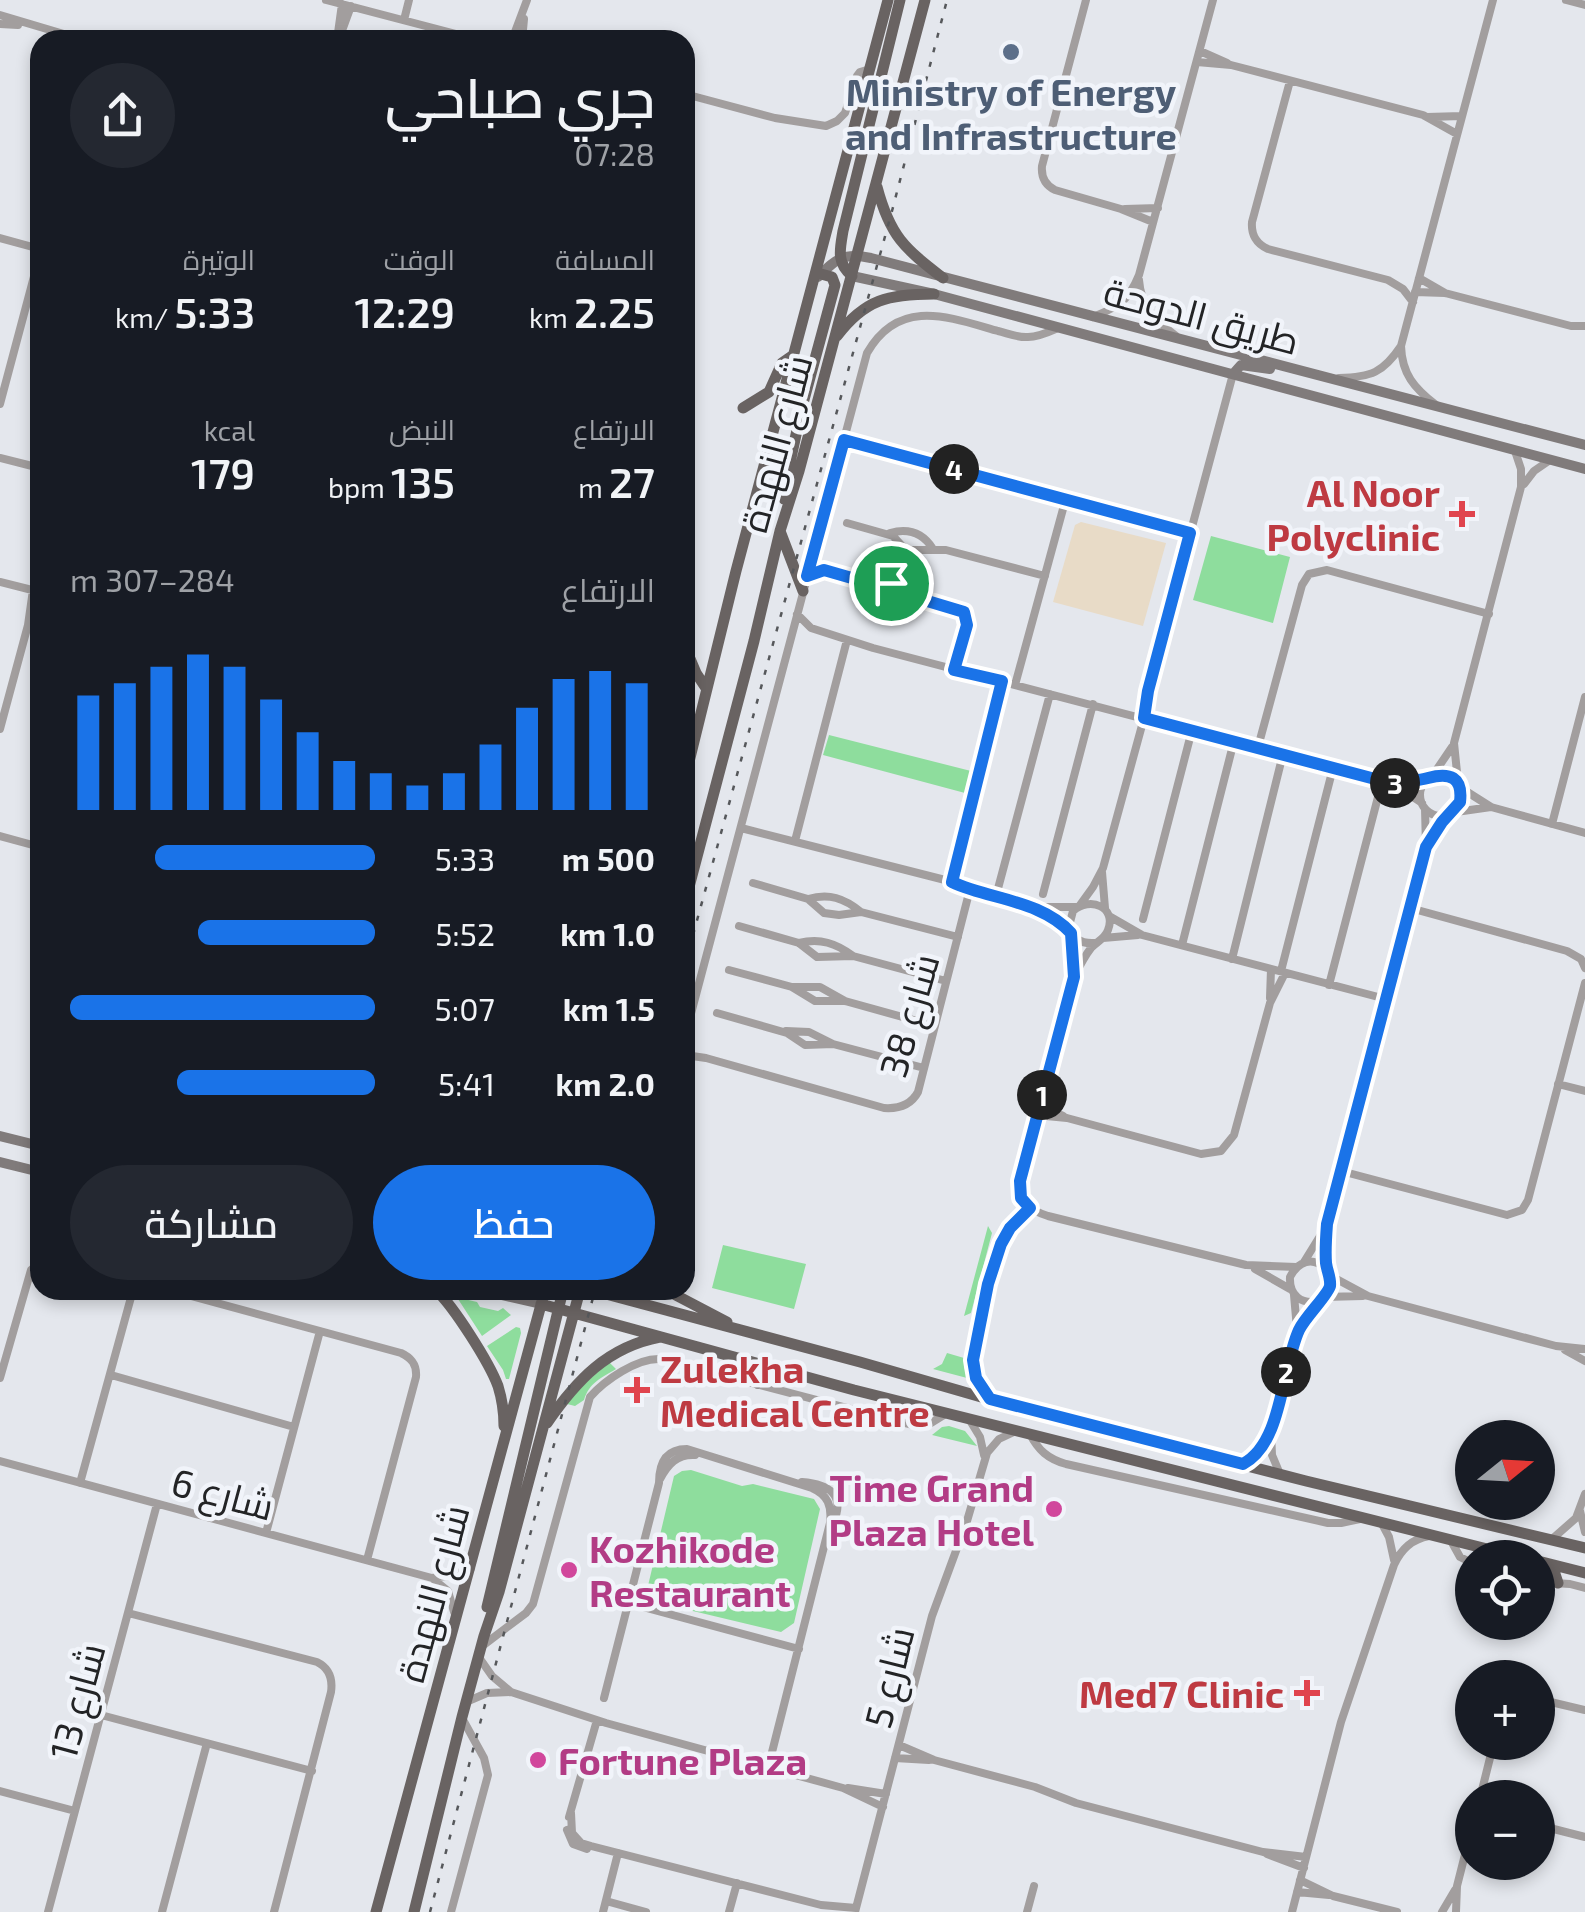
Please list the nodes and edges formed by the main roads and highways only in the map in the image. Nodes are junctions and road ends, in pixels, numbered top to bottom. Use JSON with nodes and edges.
{"nodes":[{"id":1,"x":888,"y":0,"type":"edge"},
{"id":2,"x":900,"y":0,"type":"edge"},
{"id":3,"x":926,"y":2,"type":"edge"},
{"id":4,"x":876,"y":182,"type":"junction"},
{"id":5,"x":858,"y":255,"type":"junction"},
{"id":6,"x":840,"y":258,"type":"junction"},
{"id":7,"x":852,"y":276,"type":"junction"},
{"id":8,"x":817,"y":278,"type":"junction"},
{"id":9,"x":943,"y":278,"type":"junction"},
{"id":10,"x":934,"y":294,"type":"junction"},
{"id":11,"x":834,"y":340,"type":"junction"},
{"id":12,"x":792,"y":356,"type":"junction"},
{"id":13,"x":1233,"y":374,"type":"junction"},
{"id":14,"x":1325,"y":379,"type":"junction"},
{"id":15,"x":744,"y":408,"type":"dead end"},
{"id":16,"x":1585,"y":445,"type":"edge"},
{"id":17,"x":1585,"y":469,"type":"edge"},
{"id":18,"x":782,"y":524,"type":"junction"},
{"id":19,"x":802,"y":591,"type":"road end"},
{"id":20,"x":695,"y":671,"type":"edge"},
{"id":21,"x":706,"y":688,"type":"junction"},
{"id":22,"x":695,"y":736,"type":"edge"},
{"id":23,"x":695,"y":864,"type":"edge"},
{"id":24,"x":0,"y":1136,"type":"edge"},
{"id":25,"x":30,"y":1144,"type":"edge"},
{"id":26,"x":0,"y":1162,"type":"edge"},
{"id":27,"x":30,"y":1170,"type":"edge"},
{"id":28,"x":445,"y":1300,"type":"edge"},
{"id":29,"x":524,"y":1300,"type":"edge"},
{"id":30,"x":543,"y":1300,"type":"edge"},
{"id":31,"x":560,"y":1300,"type":"edge"},
{"id":32,"x":577,"y":1300,"type":"edge"},
{"id":33,"x":628,"y":1300,"type":"edge"},
{"id":34,"x":685,"y":1300,"type":"edge"},
{"id":35,"x":541,"y":1304,"type":"junction"},
{"id":36,"x":558,"y":1308,"type":"junction"},
{"id":37,"x":574,"y":1312,"type":"junction"},
{"id":38,"x":739,"y":1329,"type":"junction"},
{"id":39,"x":664,"y":1337,"type":"junction"},
{"id":40,"x":746,"y":1360,"type":"junction"},
{"id":41,"x":756,"y":1383,"type":"road end"},
{"id":42,"x":542,"y":1430,"type":"junction"},
{"id":43,"x":504,"y":1440,"type":"junction"},
{"id":44,"x":1455,"y":1540,"type":"edge"},
{"id":45,"x":1585,"y":1548,"type":"edge"},
{"id":46,"x":1555,"y":1566,"type":"edge"},
{"id":47,"x":1585,"y":1573,"type":"edge"},
{"id":48,"x":1555,"y":1574,"type":"edge"},
{"id":49,"x":1558,"y":1583,"type":"road end"},
{"id":50,"x":481,"y":1646,"type":"junction"},
{"id":51,"x":376,"y":1912,"type":"edge"},
{"id":52,"x":414,"y":1912,"type":"edge"}],
"edges":[{"from":1,"to":8,"type":"main road","name":"شارع النهدة"},
{"from":2,"to":6,"type":"main road"},
{"from":3,"to":4,"type":"main road","name":"شارع النهدة"},
{"from":4,"to":5,"type":"main road","name":"شارع النهدة"},
{"from":4,"to":9,"type":"main road"},
{"from":5,"to":6,"type":"main road","name":"طريق الدوحة"},
{"from":5,"to":7,"type":"main road","name":"شارع النهدة"},
{"from":5,"to":9,"type":"main road","name":"طريق الدوحة"},
{"from":6,"to":7,"type":"main road"},
{"from":6,"to":8,"type":"main road"},
{"from":7,"to":10,"type":"main road","name":"طريق الدوحة"},
{"from":7,"to":11,"type":"main road","name":"شارع النهدة"},
{"from":8,"to":12,"type":"main road","name":"شارع النهدة"},
{"from":8,"to":18,"type":"main road"},
{"from":9,"to":14,"type":"main road","name":"طريق الدوحة"},
{"from":10,"to":11,"type":"main road"},
{"from":10,"to":13,"type":"main road","name":"طريق الدوحة"},
{"from":11,"to":18,"type":"main road","name":"شارع النهدة"},
{"from":12,"to":15,"type":"main road"},
{"from":12,"to":21,"type":"main road","name":"شارع النهدة"},
{"from":13,"to":14,"type":"main road"},
{"from":13,"to":17,"type":"main road","name":"طريق الدوحة"},
{"from":14,"to":16,"type":"main road","name":"طريق الدوحة"},
{"from":18,"to":19,"type":"main road"},
{"from":18,"to":23,"type":"main road","name":"شارع النهدة"},
{"from":20,"to":21,"type":"main road"},
{"from":21,"to":22,"type":"main road","name":"شارع النهدة"},
{"from":24,"to":25,"type":"main road"},
{"from":26,"to":27,"type":"main road"},
{"from":28,"to":43,"type":"main road"},
{"from":29,"to":35,"type":"main road"},
{"from":30,"to":35,"type":"main road","name":"شارع النهدة"},
{"from":31,"to":36,"type":"main road"},
{"from":32,"to":37,"type":"main road","name":"شارع النهدة"},
{"from":33,"to":38,"type":"main road"},
{"from":34,"to":38,"type":"main road"},
{"from":35,"to":36,"type":"main road"},
{"from":35,"to":43,"type":"main road","name":"شارع النهدة"},
{"from":36,"to":37,"type":"main road"},
{"from":36,"to":50,"type":"main road"},
{"from":37,"to":39,"type":"main road"},
{"from":37,"to":42,"type":"main road","name":"شارع النهدة"},
{"from":38,"to":45,"type":"main road"},
{"from":39,"to":40,"type":"main road"},
{"from":39,"to":42,"type":"main road"},
{"from":40,"to":41,"type":"main road"},
{"from":40,"to":44,"type":"main road"},
{"from":42,"to":50,"type":"main road","name":"شارع النهدة"},
{"from":43,"to":51,"type":"main road","name":"شارع النهدة"},
{"from":46,"to":47,"type":"main road"},
{"from":48,"to":49,"type":"main road"},
{"from":50,"to":52,"type":"main road","name":"شارع النهدة"}]}
